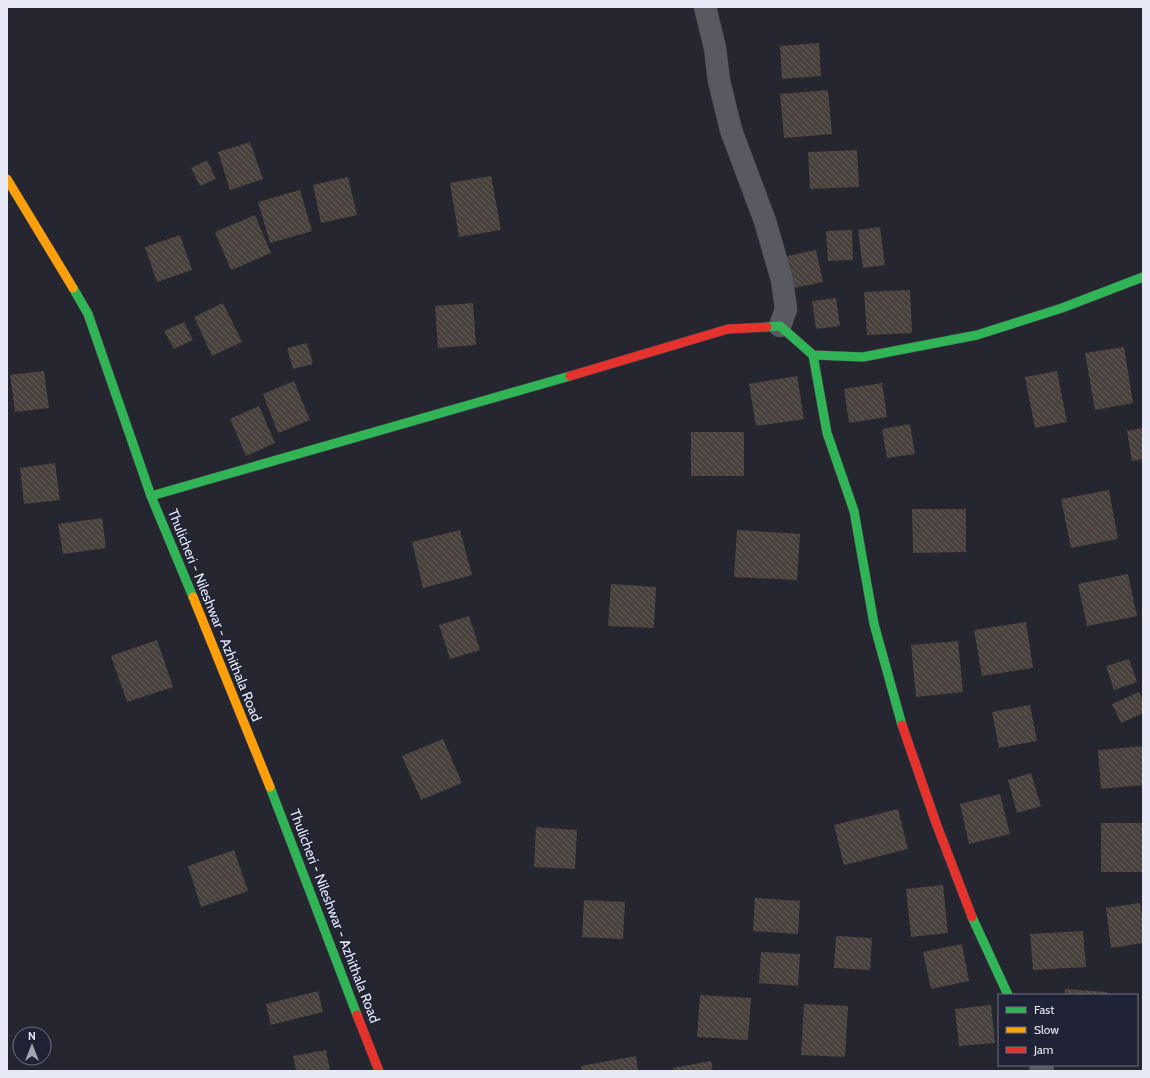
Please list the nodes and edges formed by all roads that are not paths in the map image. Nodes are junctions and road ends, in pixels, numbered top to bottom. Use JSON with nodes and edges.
{"nodes":[{"id":1,"x":705,"y":7,"type":"edge"},
{"id":2,"x":7,"y":180,"type":"edge"},
{"id":3,"x":1143,"y":277,"type":"edge"},
{"id":4,"x":780,"y":326,"type":"junction"},
{"id":5,"x":813,"y":355,"type":"junction"},
{"id":6,"x":151,"y":496,"type":"junction"},
{"id":7,"x":1008,"y":994,"type":"edge"},
{"id":8,"x":379,"y":1071,"type":"edge"}],
"edges":[{"from":1,"to":4,"type":"street"},
{"from":2,"to":6,"type":"street","name":"Thulicheri - Nileshwar - Azhithala Road"},
{"from":3,"to":5,"type":"street"},
{"from":4,"to":5,"type":"street"},
{"from":4,"to":6,"type":"street"},
{"from":5,"to":7,"type":"street"},
{"from":6,"to":8,"type":"street","name":"Thulicheri - Nileshwar - Azhithala Road"}]}
